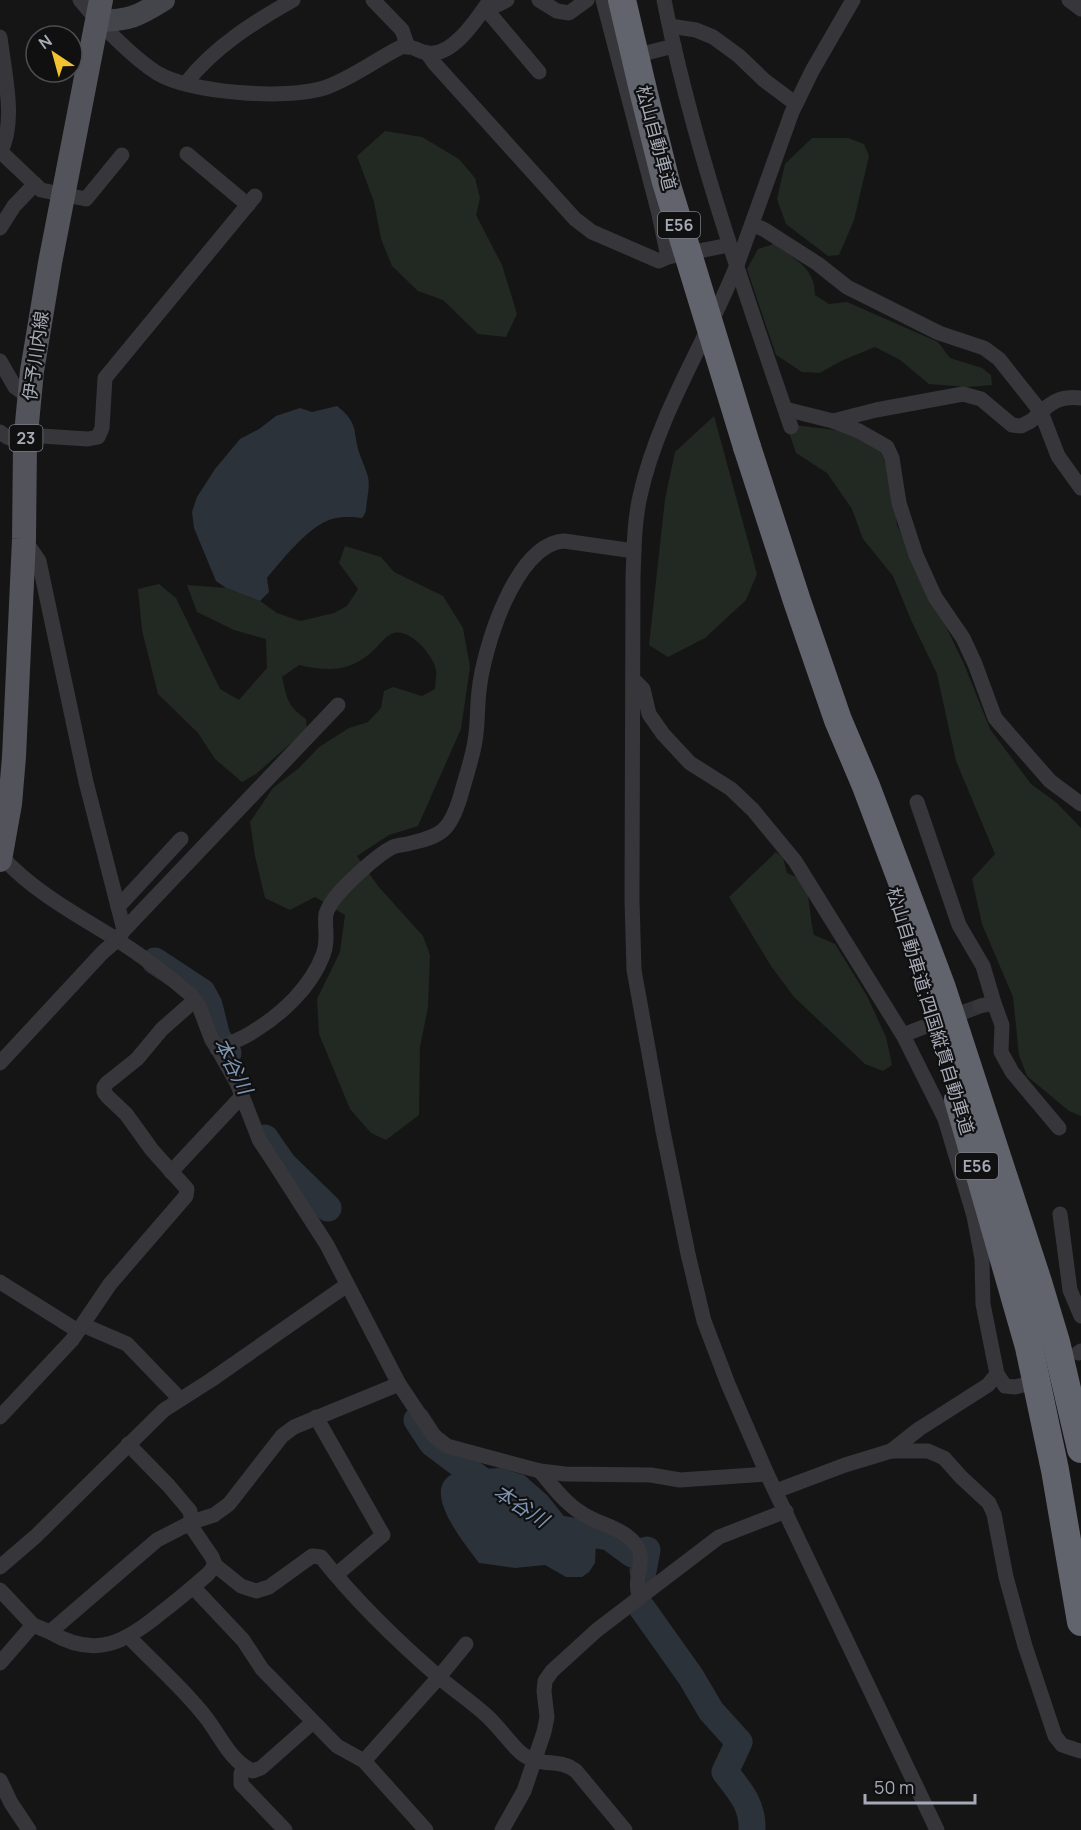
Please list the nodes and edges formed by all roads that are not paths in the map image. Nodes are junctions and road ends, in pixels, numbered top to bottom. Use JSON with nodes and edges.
{"nodes":[{"id":1,"x":80,"y":0,"type":"edge"},
{"id":2,"x":164,"y":0,"type":"edge"},
{"id":3,"x":293,"y":0,"type":"edge"},
{"id":4,"x":373,"y":0,"type":"edge"},
{"id":5,"x":507,"y":0,"type":"edge"},
{"id":6,"x":539,"y":0,"type":"edge"},
{"id":7,"x":587,"y":0,"type":"edge"},
{"id":8,"x":603,"y":0,"type":"edge"},
{"id":9,"x":622,"y":0,"type":"edge"},
{"id":10,"x":664,"y":0,"type":"edge"},
{"id":11,"x":853,"y":0,"type":"edge"},
{"id":12,"x":1069,"y":0,"type":"edge"},
{"id":13,"x":488,"y":4,"type":"edge"},
{"id":14,"x":1081,"y":9,"type":"edge"},
{"id":15,"x":100,"y":11,"type":"edge"},
{"id":16,"x":670,"y":26,"type":"junction"},
{"id":17,"x":0,"y":37,"type":"edge"},
{"id":18,"x":674,"y":45,"type":"junction"},
{"id":19,"x":408,"y":47,"type":"junction"},
{"id":20,"x":427,"y":53,"type":"junction"},
{"id":21,"x":618,"y":60,"type":"junction"},
{"id":22,"x":539,"y":72,"type":"dead end"},
{"id":23,"x":186,"y":82,"type":"junction"},
{"id":24,"x":796,"y":104,"type":"junction"},
{"id":25,"x":1,"y":152,"type":"edge"},
{"id":26,"x":187,"y":154,"type":"dead end"},
{"id":27,"x":122,"y":155,"type":"dead end"},
{"id":28,"x":35,"y":184,"type":"junction"},
{"id":29,"x":64,"y":194,"type":"junction"},
{"id":30,"x":752,"y":224,"type":"junction"},
{"id":31,"x":0,"y":228,"type":"edge"},
{"id":32,"x":729,"y":245,"type":"junction"},
{"id":33,"x":668,"y":257,"type":"junction"},
{"id":34,"x":736,"y":265,"type":"junction"},
{"id":35,"x":0,"y":361,"type":"edge"},
{"id":36,"x":30,"y":398,"type":"junction"},
{"id":37,"x":1081,"y":398,"type":"edge"},
{"id":38,"x":785,"y":409,"type":"junction"},
{"id":39,"x":1041,"y":412,"type":"junction"},
{"id":40,"x":833,"y":421,"type":"junction"},
{"id":41,"x":791,"y":427,"type":"dead end"},
{"id":42,"x":0,"y":432,"type":"edge"},
{"id":43,"x":26,"y":440,"type":"junction"},
{"id":44,"x":747,"y":447,"type":"joint"},
{"id":45,"x":1081,"y":488,"type":"edge"},
{"id":46,"x":24,"y":539,"type":"junction"},
{"id":47,"x":634,"y":551,"type":"junction"},
{"id":48,"x":633,"y":679,"type":"junction"},
{"id":49,"x":338,"y":705,"type":"dead end"},
{"id":50,"x":838,"y":720,"type":"junction"},
{"id":51,"x":917,"y":802,"type":"dead end"},
{"id":52,"x":1081,"y":804,"type":"edge"},
{"id":53,"x":181,"y":839,"type":"dead end"},
{"id":54,"x":0,"y":857,"type":"edge"},
{"id":55,"x":118,"y":907,"type":"junction"},
{"id":56,"x":120,"y":935,"type":"junction"},
{"id":57,"x":195,"y":1000,"type":"junction"},
{"id":58,"x":921,"y":1028,"type":"tunnel mouth"},
{"id":59,"x":903,"y":1035,"type":"junction"},
{"id":60,"x":217,"y":1049,"type":"junction"},
{"id":61,"x":0,"y":1064,"type":"edge"},
{"id":62,"x":242,"y":1096,"type":"junction"},
{"id":63,"x":1059,"y":1128,"type":"dead end"},
{"id":64,"x":171,"y":1172,"type":"junction"},
{"id":65,"x":1059,"y":1214,"type":"dead end"},
{"id":66,"x":0,"y":1282,"type":"edge"},
{"id":67,"x":348,"y":1285,"type":"junction"},
{"id":68,"x":1081,"y":1316,"type":"edge"},
{"id":69,"x":81,"y":1328,"type":"junction"},
{"id":70,"x":997,"y":1374,"type":"junction"},
{"id":71,"x":399,"y":1384,"type":"junction"},
{"id":72,"x":1023,"y":1385,"type":"dead end"},
{"id":73,"x":180,"y":1399,"type":"junction"},
{"id":74,"x":0,"y":1417,"type":"edge"},
{"id":75,"x":316,"y":1418,"type":"junction"},
{"id":76,"x":128,"y":1444,"type":"junction"},
{"id":77,"x":1081,"y":1449,"type":"edge"},
{"id":78,"x":891,"y":1451,"type":"junction"},
{"id":79,"x":540,"y":1471,"type":"junction"},
{"id":80,"x":767,"y":1474,"type":"junction"},
{"id":81,"x":776,"y":1491,"type":"junction"},
{"id":82,"x":786,"y":1511,"type":"junction"},
{"id":83,"x":192,"y":1522,"type":"junction"},
{"id":84,"x":215,"y":1565,"type":"junction"},
{"id":85,"x":0,"y":1567,"type":"edge"},
{"id":86,"x":336,"y":1575,"type":"junction"},
{"id":87,"x":193,"y":1587,"type":"junction"},
{"id":88,"x":0,"y":1590,"type":"edge"},
{"id":89,"x":639,"y":1598,"type":"junction"},
{"id":90,"x":1081,"y":1622,"type":"edge"},
{"id":91,"x":33,"y":1625,"type":"junction"},
{"id":92,"x":50,"y":1632,"type":"junction"},
{"id":93,"x":129,"y":1637,"type":"junction"},
{"id":94,"x":466,"y":1644,"type":"dead end"},
{"id":95,"x":0,"y":1663,"type":"edge"},
{"id":96,"x":440,"y":1677,"type":"junction"},
{"id":97,"x":314,"y":1722,"type":"junction"},
{"id":98,"x":1080,"y":1752,"type":"edge"},
{"id":99,"x":364,"y":1761,"type":"junction"},
{"id":100,"x":535,"y":1762,"type":"junction"},
{"id":101,"x":246,"y":1768,"type":"junction"},
{"id":102,"x":0,"y":1779,"type":"edge"},
{"id":103,"x":29,"y":1830,"type":"edge"},
{"id":104,"x":285,"y":1830,"type":"edge"},
{"id":105,"x":426,"y":1830,"type":"edge"},
{"id":106,"x":502,"y":1830,"type":"edge"},
{"id":107,"x":625,"y":1830,"type":"edge"},
{"id":108,"x":937,"y":1830,"type":"edge"}],
"edges":[{"from":1,"to":15,"type":"street"},
{"from":2,"to":15,"type":"street"},
{"from":3,"to":23,"type":"street"},
{"from":4,"to":19,"type":"street"},
{"from":5,"to":13,"type":"street"},
{"from":6,"to":7,"type":"street"},
{"from":8,"to":21,"type":"street"},
{"from":9,"to":44,"type":"highway","name":"松山自動車道","number":"E56","bridge":true},
{"from":10,"to":16,"type":"street"},
{"from":11,"to":24,"type":"street"},
{"from":12,"to":14,"type":"street"},
{"from":13,"to":20,"type":"street"},
{"from":13,"to":22,"type":"street"},
{"from":15,"to":23,"type":"street"},
{"from":15,"to":29,"type":"main road","name":"伊予川内線","number":"23"},
{"from":16,"to":18,"type":"street"},
{"from":16,"to":24,"type":"street"},
{"from":17,"to":25,"type":"street"},
{"from":18,"to":21,"type":"street"},
{"from":18,"to":32,"type":"street"},
{"from":19,"to":20,"type":"street"},
{"from":19,"to":23,"type":"street"},
{"from":20,"to":33,"type":"street"},
{"from":21,"to":33,"type":"street"},
{"from":24,"to":30,"type":"street"},
{"from":25,"to":28,"type":"street"},
{"from":26,"to":43,"type":"street"},
{"from":27,"to":29,"type":"street"},
{"from":28,"to":29,"type":"street"},
{"from":28,"to":31,"type":"street"},
{"from":29,"to":36,"type":"main road","name":"伊予川内線","number":"23"},
{"from":30,"to":34,"type":"street"},
{"from":30,"to":39,"type":"street"},
{"from":32,"to":33,"type":"street"},
{"from":32,"to":34,"type":"street"},
{"from":34,"to":38,"type":"street"},
{"from":34,"to":47,"type":"street"},
{"from":35,"to":36,"type":"street"},
{"from":36,"to":43,"type":"main road","name":"伊予川内線","number":"23"},
{"from":37,"to":39,"type":"street"},
{"from":38,"to":40,"type":"street"},
{"from":38,"to":41,"type":"street"},
{"from":39,"to":40,"type":"street"},
{"from":39,"to":45,"type":"street"},
{"from":40,"to":52,"type":"street"},
{"from":42,"to":43,"type":"street"},
{"from":43,"to":46,"type":"main road","name":"伊予川内線","number":"23"},
{"from":44,"to":50,"type":"highway","name":"松山自動車道;四国縦貫自動車道","number":"E56"},
{"from":46,"to":54,"type":"main road","name":"伊予川内線","number":"23"},
{"from":46,"to":55,"type":"street"},
{"from":47,"to":48,"type":"street"},
{"from":47,"to":60,"type":"street"},
{"from":48,"to":59,"type":"street"},
{"from":48,"to":80,"type":"street"},
{"from":49,"to":56,"type":"street"},
{"from":50,"to":77,"type":"highway","name":"松山自動車道;四国縦貫自動車道","number":"E56"},
{"from":50,"to":90,"type":"highway","name":"松山自動車道;四国縦貫自動車道","number":"E56"},
{"from":51,"to":63,"type":"street"},
{"from":53,"to":55,"type":"street"},
{"from":54,"to":56,"type":"street"},
{"from":55,"to":56,"type":"street"},
{"from":56,"to":57,"type":"street"},
{"from":56,"to":61,"type":"street"},
{"from":57,"to":60,"type":"street"},
{"from":57,"to":64,"type":"street"},
{"from":58,"to":59,"type":"street"},
{"from":59,"to":70,"type":"street"},
{"from":60,"to":62,"type":"street"},
{"from":62,"to":64,"type":"street"},
{"from":62,"to":67,"type":"street"},
{"from":64,"to":69,"type":"street"},
{"from":65,"to":68,"type":"street"},
{"from":66,"to":69,"type":"street"},
{"from":67,"to":71,"type":"street"},
{"from":67,"to":73,"type":"street"},
{"from":69,"to":73,"type":"street"},
{"from":69,"to":74,"type":"street"},
{"from":70,"to":72,"type":"street"},
{"from":70,"to":78,"type":"street"},
{"from":71,"to":75,"type":"street"},
{"from":71,"to":79,"type":"street"},
{"from":73,"to":76,"type":"street"},
{"from":75,"to":83,"type":"street"},
{"from":75,"to":86,"type":"street"},
{"from":76,"to":83,"type":"street"},
{"from":76,"to":85,"type":"street"},
{"from":78,"to":81,"type":"street"},
{"from":78,"to":98,"type":"street"},
{"from":79,"to":80,"type":"street"},
{"from":79,"to":89,"type":"street"},
{"from":80,"to":81,"type":"street"},
{"from":81,"to":82,"type":"street"},
{"from":82,"to":89,"type":"street"},
{"from":82,"to":108,"type":"street"},
{"from":83,"to":84,"type":"street"},
{"from":83,"to":92,"type":"street"},
{"from":84,"to":86,"type":"street"},
{"from":84,"to":87,"type":"street"},
{"from":86,"to":96,"type":"street"},
{"from":87,"to":93,"type":"street"},
{"from":87,"to":97,"type":"street"},
{"from":88,"to":91,"type":"street"},
{"from":89,"to":100,"type":"street"},
{"from":91,"to":92,"type":"street"},
{"from":91,"to":95,"type":"street"},
{"from":92,"to":93,"type":"street"},
{"from":93,"to":101,"type":"street"},
{"from":94,"to":96,"type":"street"},
{"from":96,"to":99,"type":"street"},
{"from":96,"to":100,"type":"street"},
{"from":97,"to":99,"type":"street"},
{"from":97,"to":101,"type":"street"},
{"from":99,"to":105,"type":"street"},
{"from":100,"to":106,"type":"street"},
{"from":100,"to":107,"type":"street"},
{"from":101,"to":104,"type":"street"},
{"from":102,"to":103,"type":"street"}]}
